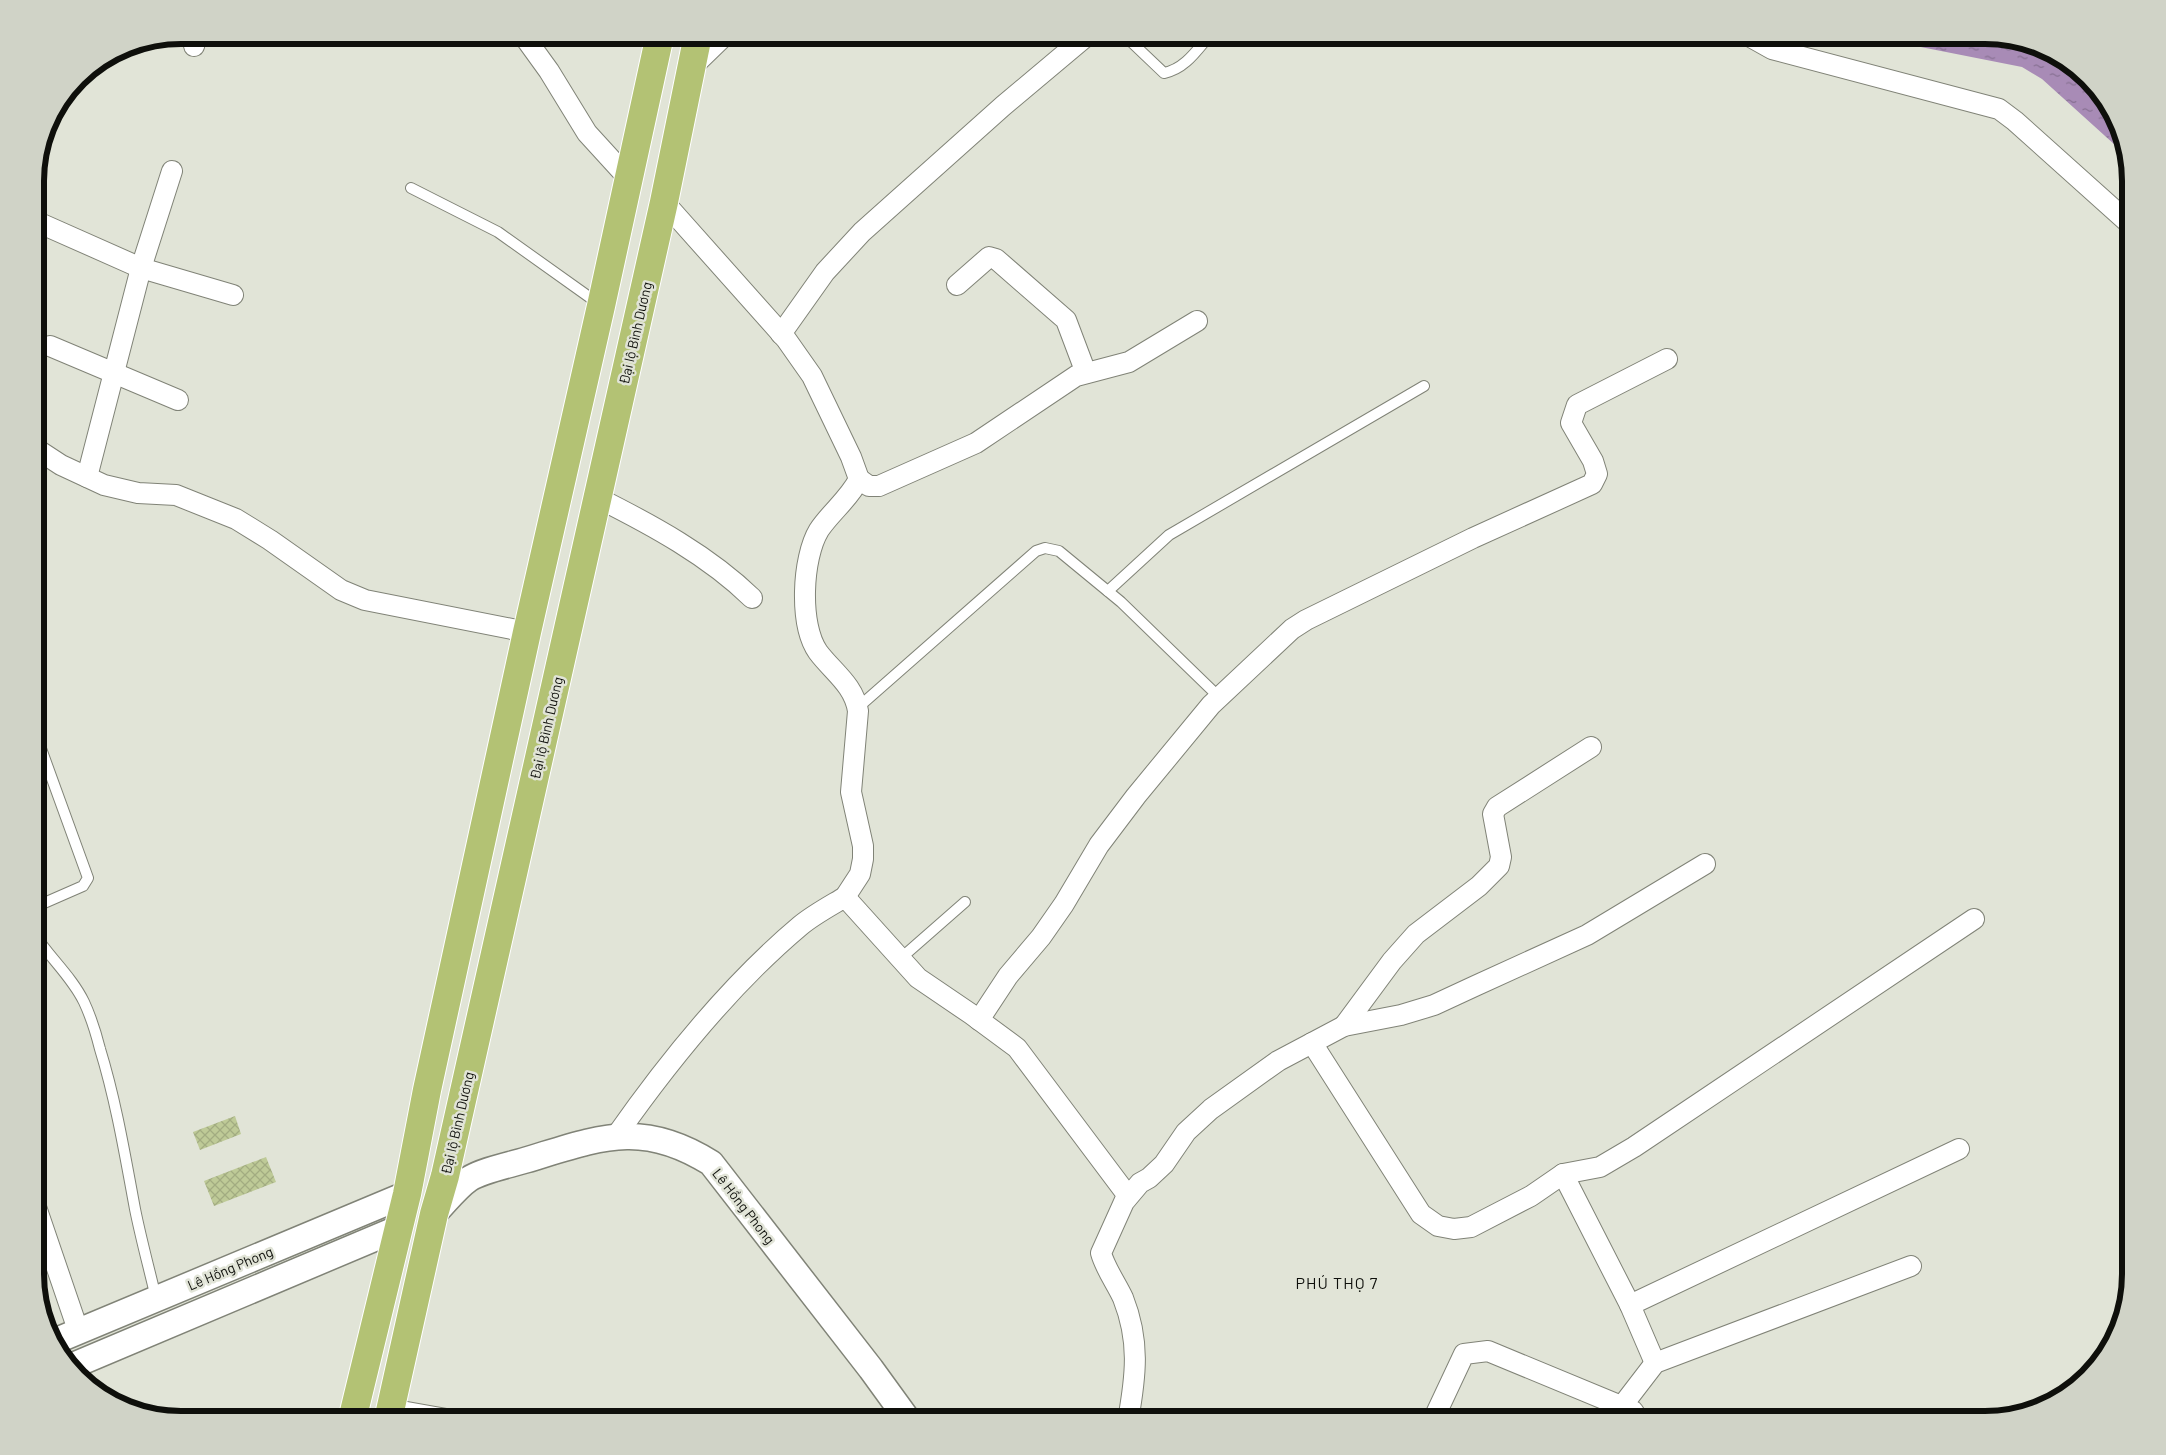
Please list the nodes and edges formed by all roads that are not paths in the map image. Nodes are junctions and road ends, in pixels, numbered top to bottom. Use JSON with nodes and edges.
{"nodes":[{"id":1,"x":528,"y":44,"type":"edge"},
{"id":2,"x":658,"y":44,"type":"edge"},
{"id":3,"x":696,"y":44,"type":"edge"},
{"id":4,"x":716,"y":44,"type":"edge"},
{"id":5,"x":1077,"y":44,"type":"edge"},
{"id":6,"x":1133,"y":44,"type":"edge"},
{"id":7,"x":1202,"y":44,"type":"edge"},
{"id":8,"x":1763,"y":44,"type":"edge"},
{"id":9,"x":692,"y":68,"type":"junction"},
{"id":10,"x":172,"y":171,"type":"dead end"},
{"id":11,"x":629,"y":179,"type":"junction"},
{"id":12,"x":411,"y":188,"type":"dead end"},
{"id":13,"x":664,"y":202,"type":"junction"},
{"id":14,"x":2122,"y":217,"type":"edge"},
{"id":15,"x":44,"y":224,"type":"edge"},
{"id":16,"x":141,"y":268,"type":"junction"},
{"id":17,"x":957,"y":285,"type":"dead end"},
{"id":18,"x":233,"y":295,"type":"dead end"},
{"id":19,"x":601,"y":306,"type":"junction"},
{"id":20,"x":1197,"y":322,"type":"dead end"},
{"id":21,"x":781,"y":334,"type":"junction"},
{"id":22,"x":50,"y":346,"type":"dead end"},
{"id":23,"x":1667,"y":359,"type":"dead end"},
{"id":24,"x":114,"y":373,"type":"junction"},
{"id":25,"x":1086,"y":373,"type":"junction"},
{"id":26,"x":1424,"y":386,"type":"dead end"},
{"id":27,"x":178,"y":400,"type":"dead end"},
{"id":28,"x":44,"y":454,"type":"edge"},
{"id":29,"x":87,"y":477,"type":"junction"},
{"id":30,"x":859,"y":479,"type":"junction"},
{"id":31,"x":598,"y":498,"type":"junction"},
{"id":32,"x":1108,"y":591,"type":"junction"},
{"id":33,"x":752,"y":598,"type":"dead end"},
{"id":34,"x":527,"y":632,"type":"junction"},
{"id":35,"x":1220,"y":698,"type":"junction"},
{"id":36,"x":857,"y":706,"type":"junction"},
{"id":37,"x":1591,"y":747,"type":"dead end"},
{"id":38,"x":44,"y":757,"type":"edge"},
{"id":39,"x":1705,"y":864,"type":"dead end"},
{"id":40,"x":845,"y":897,"type":"junction"},
{"id":41,"x":965,"y":902,"type":"dead end"},
{"id":42,"x":44,"y":903,"type":"edge"},
{"id":43,"x":1974,"y":919,"type":"dead end"},
{"id":44,"x":44,"y":949,"type":"edge"},
{"id":45,"x":900,"y":959,"type":"junction"},
{"id":46,"x":979,"y":1020,"type":"junction"},
{"id":47,"x":1344,"y":1026,"type":"junction"},
{"id":48,"x":1312,"y":1043,"type":"junction"},
{"id":49,"x":616,"y":1136,"type":"junction"},
{"id":50,"x":1958,"y":1149,"type":"dead end"},
{"id":51,"x":1563,"y":1174,"type":"junction"},
{"id":52,"x":457,"y":1178,"type":"junction"},
{"id":53,"x":406,"y":1194,"type":"junction"},
{"id":54,"x":1128,"y":1196,"type":"junction"},
{"id":55,"x":434,"y":1214,"type":"junction"},
{"id":56,"x":399,"y":1228,"type":"junction"},
{"id":57,"x":44,"y":1230,"type":"edge"},
{"id":58,"x":1911,"y":1266,"type":"dead end"},
{"id":59,"x":157,"y":1298,"type":"junction"},
{"id":60,"x":1630,"y":1305,"type":"junction"},
{"id":61,"x":78,"y":1330,"type":"junction"},
{"id":62,"x":60,"y":1339,"type":"edge"},
{"id":63,"x":1655,"y":1363,"type":"junction"},
{"id":64,"x":77,"y":1364,"type":"edge"},
{"id":65,"x":1622,"y":1406,"type":"junction"},
{"id":66,"x":354,"y":1411,"type":"edge"},
{"id":67,"x":390,"y":1411,"type":"edge"},
{"id":68,"x":901,"y":1411,"type":"edge"},
{"id":69,"x":1129,"y":1411,"type":"edge"},
{"id":70,"x":1437,"y":1411,"type":"edge"},
{"id":71,"x":1634,"y":1411,"type":"edge"}],
"edges":[{"from":1,"to":11,"type":"street"},
{"from":2,"to":11,"type":"highway"},
{"from":3,"to":9,"type":"highway","name":"Đại lộ Bình Dương"},
{"from":4,"to":9,"type":"street"},
{"from":5,"to":21,"type":"street"},
{"from":6,"to":7,"type":"lane"},
{"from":8,"to":14,"type":"street"},
{"from":9,"to":13,"type":"highway","name":"Đại lộ Bình Dương"},
{"from":10,"to":16,"type":"street"},
{"from":11,"to":19,"type":"highway"},
{"from":12,"to":19,"type":"lane"},
{"from":13,"to":21,"type":"street"},
{"from":13,"to":31,"type":"highway","name":"Đại lộ Bình Dương"},
{"from":15,"to":16,"type":"street"},
{"from":16,"to":18,"type":"street"},
{"from":16,"to":24,"type":"street"},
{"from":17,"to":25,"type":"street"},
{"from":19,"to":34,"type":"highway"},
{"from":20,"to":25,"type":"street"},
{"from":21,"to":30,"type":"street"},
{"from":22,"to":24,"type":"street"},
{"from":23,"to":35,"type":"street"},
{"from":24,"to":27,"type":"street"},
{"from":24,"to":29,"type":"street"},
{"from":25,"to":30,"type":"street"},
{"from":26,"to":32,"type":"lane"},
{"from":28,"to":29,"type":"street"},
{"from":29,"to":34,"type":"street"},
{"from":30,"to":36,"type":"street"},
{"from":31,"to":33,"type":"street"},
{"from":31,"to":52,"type":"highway","name":"Đại lộ Bình Dương"},
{"from":32,"to":35,"type":"lane"},
{"from":32,"to":36,"type":"lane"},
{"from":34,"to":53,"type":"highway"},
{"from":35,"to":46,"type":"street"},
{"from":36,"to":40,"type":"street"},
{"from":37,"to":47,"type":"street"},
{"from":38,"to":42,"type":"lane"},
{"from":39,"to":47,"type":"street"},
{"from":40,"to":45,"type":"street"},
{"from":40,"to":49,"type":"street"},
{"from":41,"to":45,"type":"lane"},
{"from":43,"to":51,"type":"street"},
{"from":44,"to":59,"type":"lane"},
{"from":45,"to":46,"type":"street"},
{"from":46,"to":54,"type":"street"},
{"from":47,"to":48,"type":"street"},
{"from":48,"to":51,"type":"street"},
{"from":48,"to":54,"type":"street"},
{"from":49,"to":52,"type":"street","name":"Lê Hồng Phong"},
{"from":49,"to":68,"type":"street","name":"Lê Hồng Phong"},
{"from":50,"to":60,"type":"street"},
{"from":51,"to":60,"type":"street"},
{"from":52,"to":53,"type":"highway"},
{"from":52,"to":55,"type":"highway","name":"Đại lộ Bình Dương"},
{"from":53,"to":56,"type":"highway"},
{"from":53,"to":59,"type":"street","name":"Lê Hồng Phong"},
{"from":54,"to":69,"type":"street"},
{"from":55,"to":56,"type":"highway"},
{"from":55,"to":67,"type":"highway","name":"Đại lộ Bình Dương"},
{"from":56,"to":64,"type":"street","name":"Lê Hồng Phong"},
{"from":56,"to":66,"type":"highway"},
{"from":57,"to":61,"type":"street"},
{"from":58,"to":63,"type":"street"},
{"from":59,"to":61,"type":"street","name":"Lê Hồng Phong"},
{"from":60,"to":63,"type":"street"},
{"from":61,"to":62,"type":"street","name":"Lê Hồng Phong"},
{"from":63,"to":65,"type":"street"},
{"from":65,"to":70,"type":"street"},
{"from":65,"to":71,"type":"street"}]}
